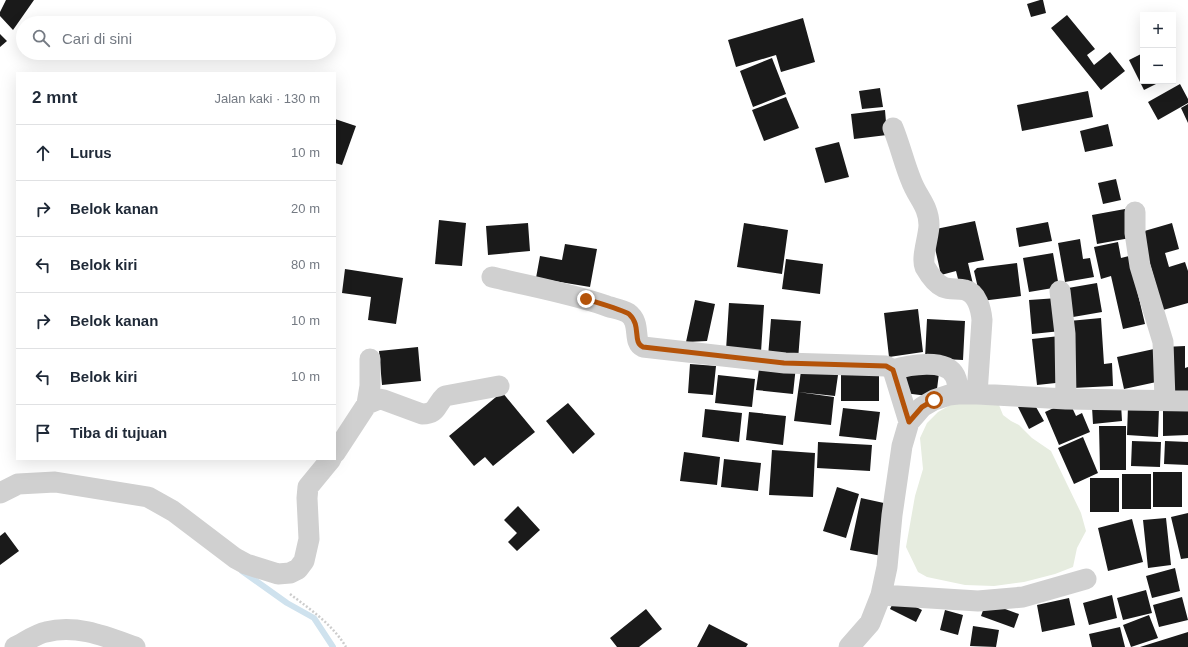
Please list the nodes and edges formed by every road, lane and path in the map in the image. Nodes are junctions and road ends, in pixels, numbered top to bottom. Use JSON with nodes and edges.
{"nodes":[{"id":1,"x":893,"y":128,"type":"dead end"},
{"id":2,"x":1134,"y":212,"type":"dead end"},
{"id":3,"x":492,"y":277,"type":"dead end"},
{"id":4,"x":1060,"y":291,"type":"dead end"},
{"id":5,"x":370,"y":359,"type":"dead end"},
{"id":6,"x":893,"y":370,"type":"junction"},
{"id":7,"x":499,"y":386,"type":"dead end"},
{"id":8,"x":968,"y":394,"type":"junction"},
{"id":9,"x":1066,"y":400,"type":"junction"},
{"id":10,"x":1165,"y":400,"type":"junction"},
{"id":11,"x":1188,"y":401,"type":"edge"},
{"id":12,"x":367,"y":404,"type":"junction"},
{"id":13,"x":909,"y":422,"type":"junction"},
{"id":14,"x":336,"y":451,"type":"edge"},
{"id":15,"x":330,"y":460,"type":"edge"},
{"id":16,"x":0,"y":493,"type":"edge"},
{"id":17,"x":1086,"y":579,"type":"dead end"},
{"id":18,"x":286,"y":591,"type":"dead end"},
{"id":19,"x":881,"y":595,"type":"junction"},
{"id":20,"x":15,"y":647,"type":"edge"},
{"id":21,"x":135,"y":647,"type":"edge"},
{"id":22,"x":346,"y":647,"type":"edge"},
{"id":23,"x":849,"y":647,"type":"edge"}],
"edges":[{"from":1,"to":8,"type":"street"},
{"from":2,"to":10,"type":"street"},
{"from":3,"to":6,"type":"street"},
{"from":4,"to":9,"type":"street"},
{"from":5,"to":12,"type":"street"},
{"from":6,"to":8,"type":"street"},
{"from":6,"to":13,"type":"street"},
{"from":7,"to":12,"type":"street"},
{"from":8,"to":9,"type":"street"},
{"from":8,"to":13,"type":"street"},
{"from":9,"to":10,"type":"street"},
{"from":10,"to":11,"type":"street"},
{"from":12,"to":14,"type":"street"},
{"from":13,"to":19,"type":"street"},
{"from":15,"to":16,"type":"street"},
{"from":17,"to":19,"type":"street"},
{"from":18,"to":22,"type":"path"},
{"from":19,"to":23,"type":"street"},
{"from":20,"to":21,"type":"street"}]}
